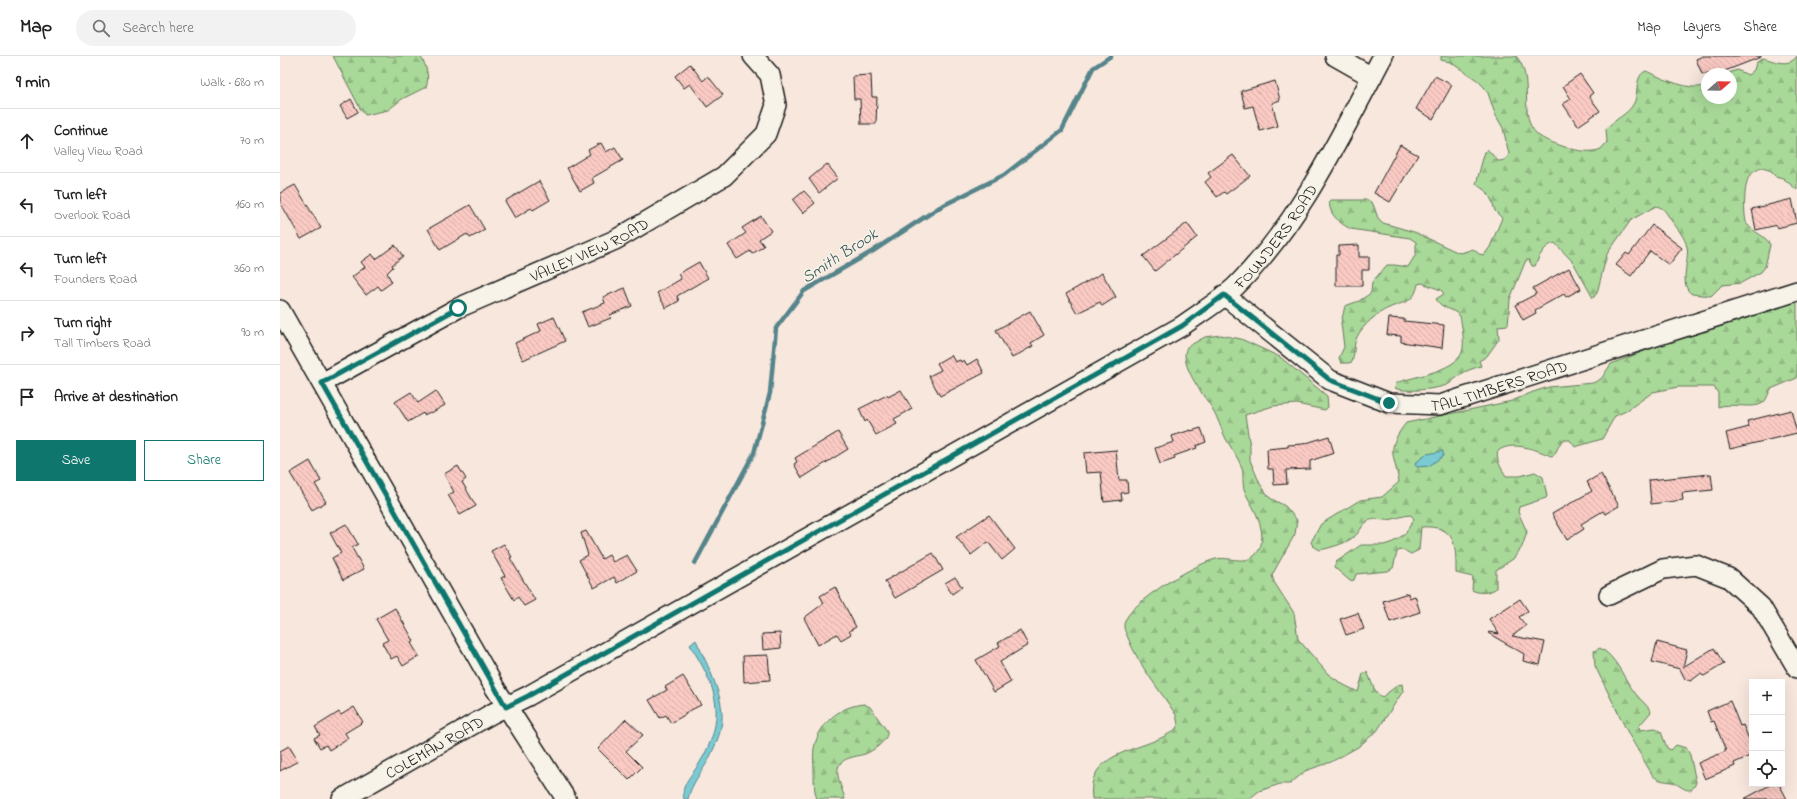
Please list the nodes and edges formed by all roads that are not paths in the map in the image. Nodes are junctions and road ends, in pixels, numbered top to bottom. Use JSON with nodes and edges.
{"nodes":[{"id":1,"x":753,"y":56,"type":"edge"},
{"id":2,"x":1335,"y":56,"type":"edge"},
{"id":3,"x":1383,"y":56,"type":"edge"},
{"id":4,"x":1372,"y":77,"type":"junction"},
{"id":5,"x":1797,"y":291,"type":"edge"},
{"id":6,"x":1224,"y":295,"type":"junction"},
{"id":7,"x":280,"y":310,"type":"edge"},
{"id":8,"x":322,"y":383,"type":"junction"},
{"id":9,"x":1610,"y":595,"type":"dead end"},
{"id":10,"x":1797,"y":668,"type":"edge"},
{"id":11,"x":506,"y":707,"type":"junction"},
{"id":12,"x":342,"y":799,"type":"edge"},
{"id":13,"x":566,"y":799,"type":"edge"}],
"edges":[{"from":1,"to":8,"type":"street","name":"VALLEY VIEW ROAD"},
{"from":2,"to":4,"type":"street"},
{"from":3,"to":4,"type":"street","name":"FOUNDERS ROAD"},
{"from":4,"to":6,"type":"street","name":"FOUNDERS ROAD"},
{"from":5,"to":6,"type":"street","name":"TALL TIMBERS ROAD"},
{"from":6,"to":11,"type":"street","name":"FOUNDERS ROAD"},
{"from":7,"to":8,"type":"street"},
{"from":8,"to":11,"type":"street"},
{"from":9,"to":10,"type":"street"},
{"from":11,"to":12,"type":"street","name":"COLEMAN ROAD"},
{"from":11,"to":13,"type":"street"}]}
